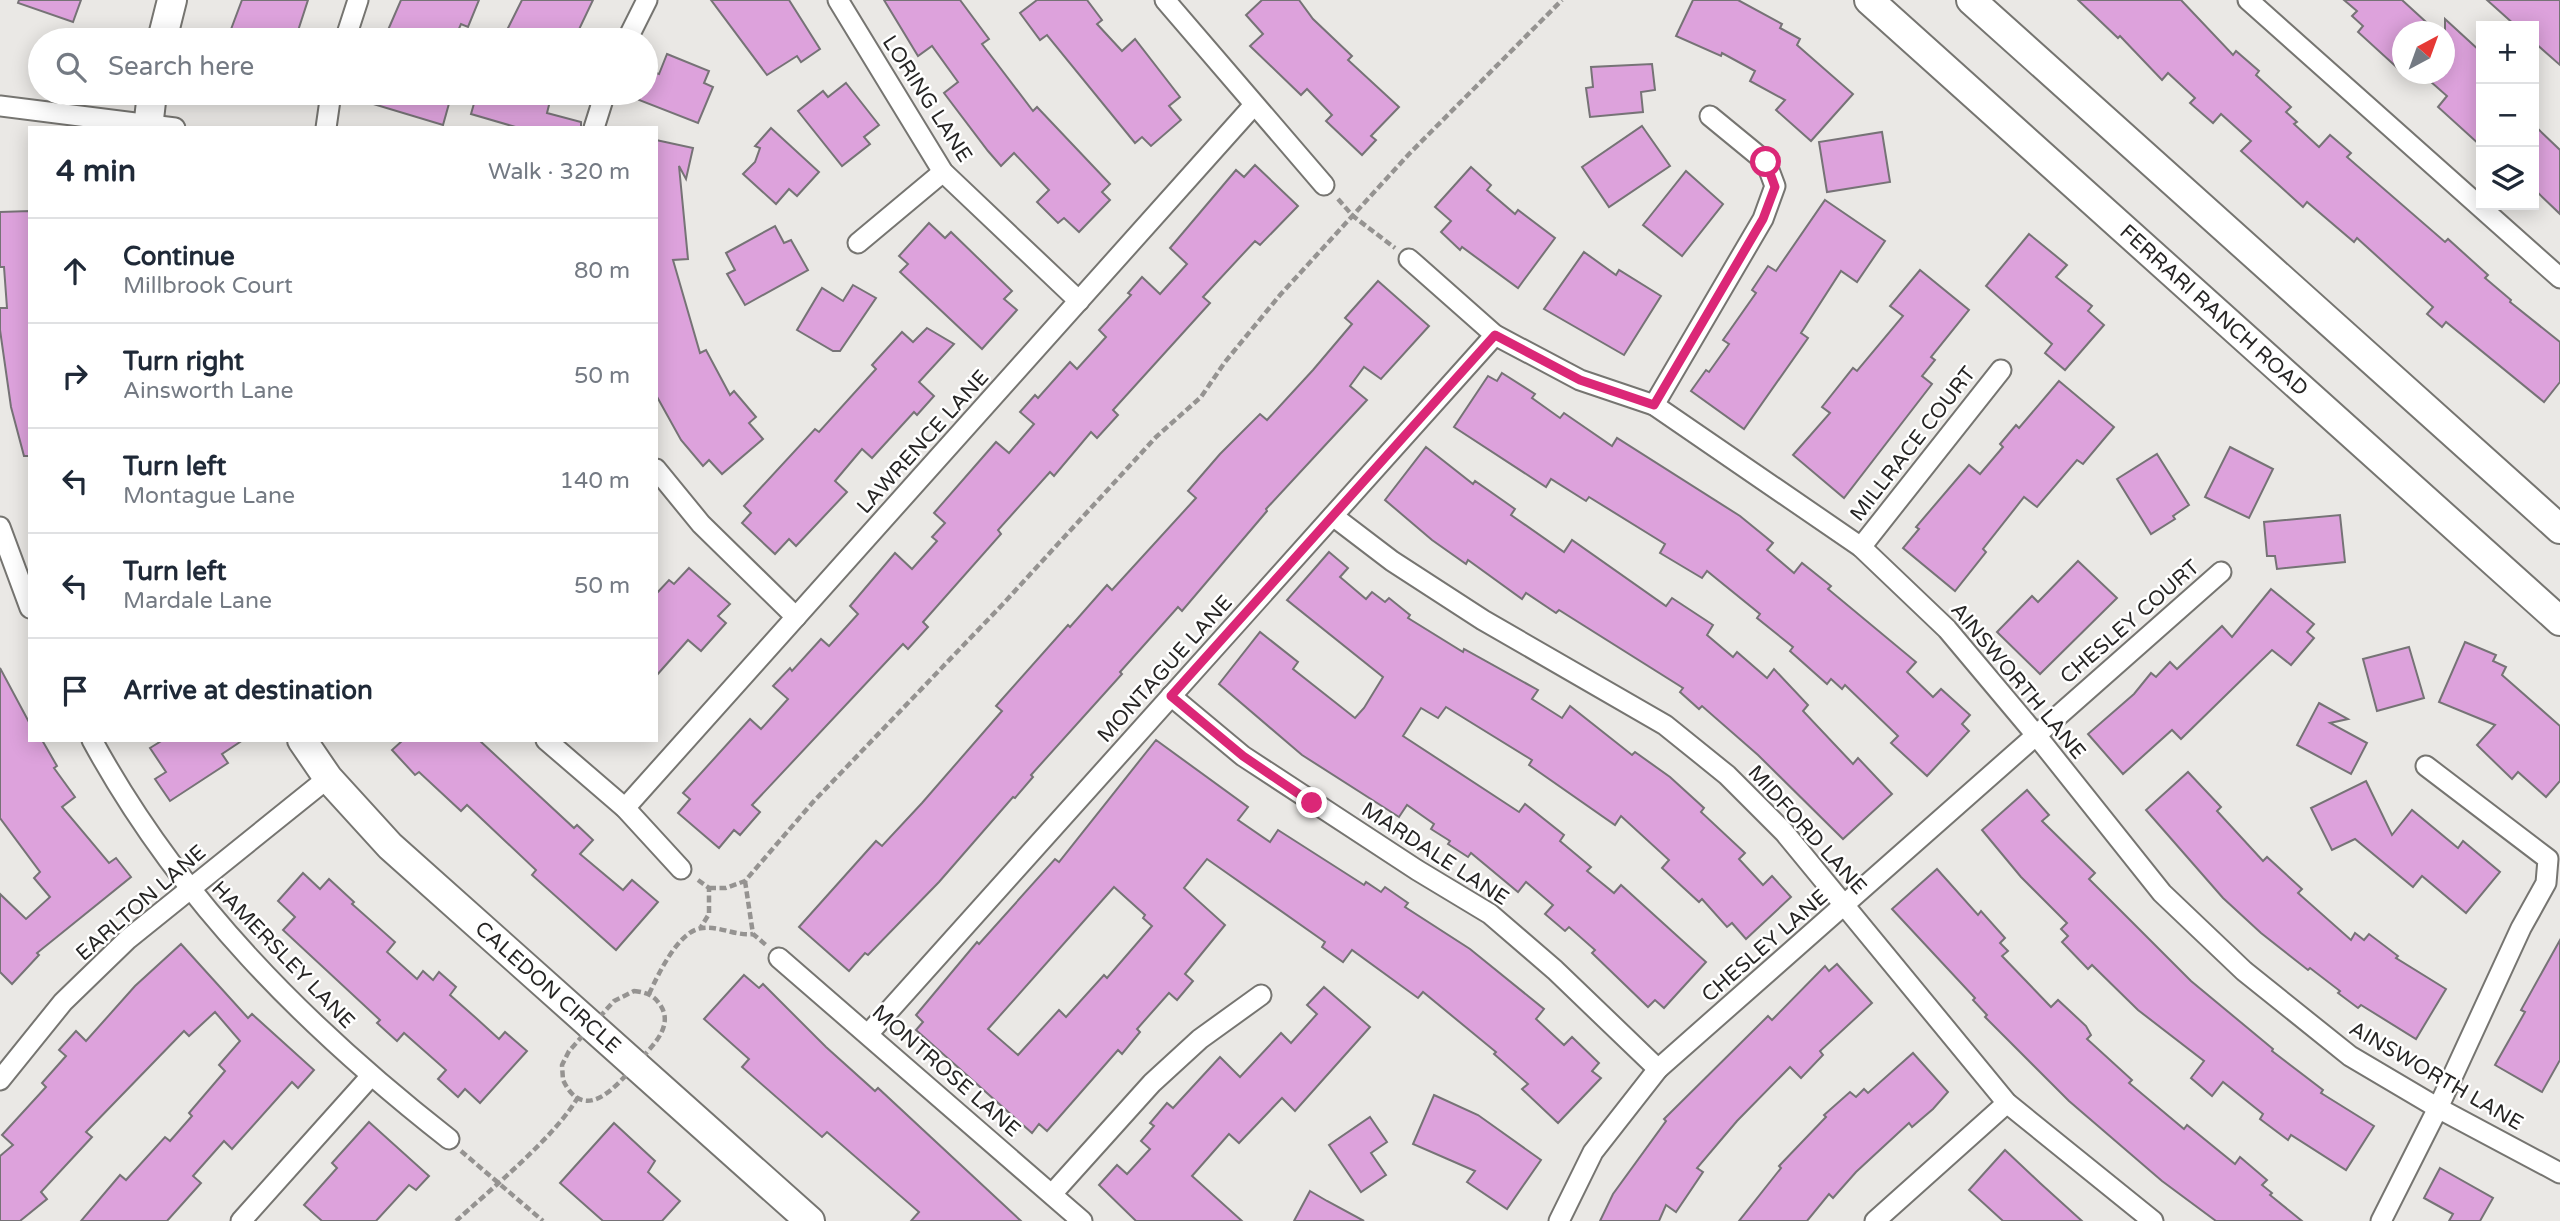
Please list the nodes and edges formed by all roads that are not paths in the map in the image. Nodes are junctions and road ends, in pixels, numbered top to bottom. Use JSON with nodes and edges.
{"nodes":[{"id":1,"x":172,"y":0,"type":"edge"},
{"id":2,"x":358,"y":0,"type":"edge"},
{"id":3,"x":648,"y":0,"type":"edge"},
{"id":4,"x":838,"y":0,"type":"edge"},
{"id":5,"x":1165,"y":0,"type":"edge"},
{"id":6,"x":1869,"y":0,"type":"edge"},
{"id":7,"x":1971,"y":0,"type":"edge"},
{"id":8,"x":2248,"y":0,"type":"edge"},
{"id":9,"x":165,"y":28,"type":"edge"},
{"id":10,"x":349,"y":28,"type":"edge"},
{"id":11,"x":633,"y":28,"type":"edge"},
{"id":12,"x":154,"y":105,"type":"edge"},
{"id":13,"x":329,"y":105,"type":"edge"},
{"id":14,"x":601,"y":105,"type":"edge"},
{"id":15,"x":1254,"y":105,"type":"junction"},
{"id":16,"x":0,"y":107,"type":"edge"},
{"id":17,"x":1710,"y":117,"type":"dead end"},
{"id":18,"x":157,"y":126,"type":"edge"},
{"id":19,"x":326,"y":126,"type":"edge"},
{"id":20,"x":595,"y":126,"type":"edge"},
{"id":21,"x":943,"y":172,"type":"junction"},
{"id":22,"x":1324,"y":185,"type":"road end"},
{"id":23,"x":858,"y":243,"type":"dead end"},
{"id":24,"x":1409,"y":259,"type":"road end"},
{"id":25,"x":2560,"y":278,"type":"edge"},
{"id":26,"x":1079,"y":301,"type":"junction"},
{"id":27,"x":1495,"y":335,"type":"junction"},
{"id":28,"x":2001,"y":370,"type":"dead end"},
{"id":29,"x":1654,"y":405,"type":"junction"},
{"id":30,"x":658,"y":471,"type":"edge"},
{"id":31,"x":1333,"y":516,"type":"junction"},
{"id":32,"x":0,"y":527,"type":"edge"},
{"id":33,"x":2560,"y":529,"type":"edge"},
{"id":34,"x":1861,"y":547,"type":"junction"},
{"id":35,"x":2221,"y":572,"type":"dead end"},
{"id":36,"x":28,"y":603,"type":"edge"},
{"id":37,"x":796,"y":617,"type":"junction"},
{"id":38,"x":2560,"y":621,"type":"edge"},
{"id":39,"x":1171,"y":696,"type":"junction"},
{"id":40,"x":2036,"y":735,"type":"junction"},
{"id":41,"x":93,"y":742,"type":"edge"},
{"id":42,"x":303,"y":742,"type":"edge"},
{"id":43,"x":548,"y":742,"type":"edge"},
{"id":44,"x":2426,"y":766,"type":"dead end"},
{"id":45,"x":328,"y":778,"type":"junction"},
{"id":46,"x":625,"y":808,"type":"junction"},
{"id":47,"x":681,"y":869,"type":"road end"},
{"id":48,"x":189,"y":890,"type":"junction"},
{"id":49,"x":1847,"y":906,"type":"junction"},
{"id":50,"x":779,"y":958,"type":"road end"},
{"id":51,"x":1261,"y":995,"type":"dead end"},
{"id":52,"x":869,"y":1033,"type":"junction"},
{"id":53,"x":1658,"y":1069,"type":"junction"},
{"id":54,"x":370,"y":1077,"type":"junction"},
{"id":55,"x":0,"y":1080,"type":"edge"},
{"id":56,"x":2007,"y":1102,"type":"junction"},
{"id":57,"x":2438,"y":1108,"type":"junction"},
{"id":58,"x":449,"y":1139,"type":"road end"},
{"id":59,"x":2560,"y":1173,"type":"edge"},
{"id":60,"x":1052,"y":1194,"type":"junction"},
{"id":61,"x":241,"y":1221,"type":"edge"},
{"id":62,"x":810,"y":1221,"type":"edge"},
{"id":63,"x":1082,"y":1221,"type":"edge"},
{"id":64,"x":1559,"y":1221,"type":"edge"},
{"id":65,"x":1875,"y":1221,"type":"edge"},
{"id":66,"x":2154,"y":1221,"type":"edge"},
{"id":67,"x":2381,"y":1221,"type":"edge"}],
"edges":[{"from":1,"to":9,"type":"street"},
{"from":2,"to":10,"type":"street"},
{"from":3,"to":11,"type":"street"},
{"from":4,"to":21,"type":"street","name":"LORING LANE"},
{"from":5,"to":15,"type":"street"},
{"from":6,"to":38,"type":"street","name":"FERRARI RANCH ROAD"},
{"from":7,"to":33,"type":"street"},
{"from":8,"to":25,"type":"street"},
{"from":12,"to":18,"type":"street"},
{"from":13,"to":19,"type":"street"},
{"from":14,"to":20,"type":"street"},
{"from":15,"to":22,"type":"street"},
{"from":15,"to":26,"type":"street","name":"LAWRENCE LANE"},
{"from":16,"to":18,"type":"street"},
{"from":17,"to":29,"type":"street"},
{"from":21,"to":23,"type":"street"},
{"from":21,"to":26,"type":"street","name":"LORING LANE"},
{"from":24,"to":27,"type":"street","name":"AINSWORTH LANE"},
{"from":26,"to":37,"type":"street","name":"LAWRENCE LANE"},
{"from":27,"to":29,"type":"street","name":"AINSWORTH LANE"},
{"from":27,"to":31,"type":"street","name":"MONTAGUE LANE"},
{"from":28,"to":34,"type":"street","name":"MILLRACE COURT"},
{"from":29,"to":34,"type":"street","name":"AINSWORTH LANE"},
{"from":30,"to":37,"type":"street"},
{"from":31,"to":39,"type":"street","name":"MONTAGUE LANE"},
{"from":31,"to":49,"type":"street","name":"MIDFORD LANE"},
{"from":32,"to":36,"type":"street"},
{"from":34,"to":40,"type":"street","name":"AINSWORTH LANE"},
{"from":35,"to":40,"type":"street","name":"CHESLEY COURT"},
{"from":37,"to":46,"type":"street","name":"LAWRENCE LANE"},
{"from":39,"to":52,"type":"street","name":"MONTAGUE LANE"},
{"from":39,"to":53,"type":"street","name":"MARDALE LANE"},
{"from":40,"to":49,"type":"street","name":"CHESLEY LANE"},
{"from":40,"to":57,"type":"street","name":"AINSWORTH LANE"},
{"from":41,"to":48,"type":"street","name":"HAMERSLEY LANE"},
{"from":42,"to":45,"type":"street","name":"CALEDON CIRCLE"},
{"from":43,"to":46,"type":"street"},
{"from":44,"to":57,"type":"street"},
{"from":45,"to":48,"type":"street","name":"EARLTON LANE"},
{"from":45,"to":62,"type":"street","name":"CALEDON CIRCLE"},
{"from":46,"to":47,"type":"street"},
{"from":48,"to":54,"type":"street","name":"HAMERSLEY LANE"},
{"from":48,"to":55,"type":"street","name":"EARLTON LANE"},
{"from":49,"to":53,"type":"street","name":"CHESLEY LANE"},
{"from":49,"to":56,"type":"street","name":"MIDFORD LANE"},
{"from":50,"to":52,"type":"street","name":"MONTROSE LANE"},
{"from":51,"to":60,"type":"street"},
{"from":52,"to":60,"type":"street","name":"MONTROSE LANE"},
{"from":53,"to":64,"type":"street","name":"CHESLEY LANE"},
{"from":54,"to":58,"type":"street","name":"HAMERSLEY LANE"},
{"from":54,"to":61,"type":"street"},
{"from":56,"to":65,"type":"street"},
{"from":56,"to":66,"type":"street","name":"MIDFORD LANE"},
{"from":57,"to":59,"type":"street","name":"AINSWORTH LANE"},
{"from":57,"to":67,"type":"street"},
{"from":60,"to":63,"type":"street","name":"MONTROSE LANE"}]}
